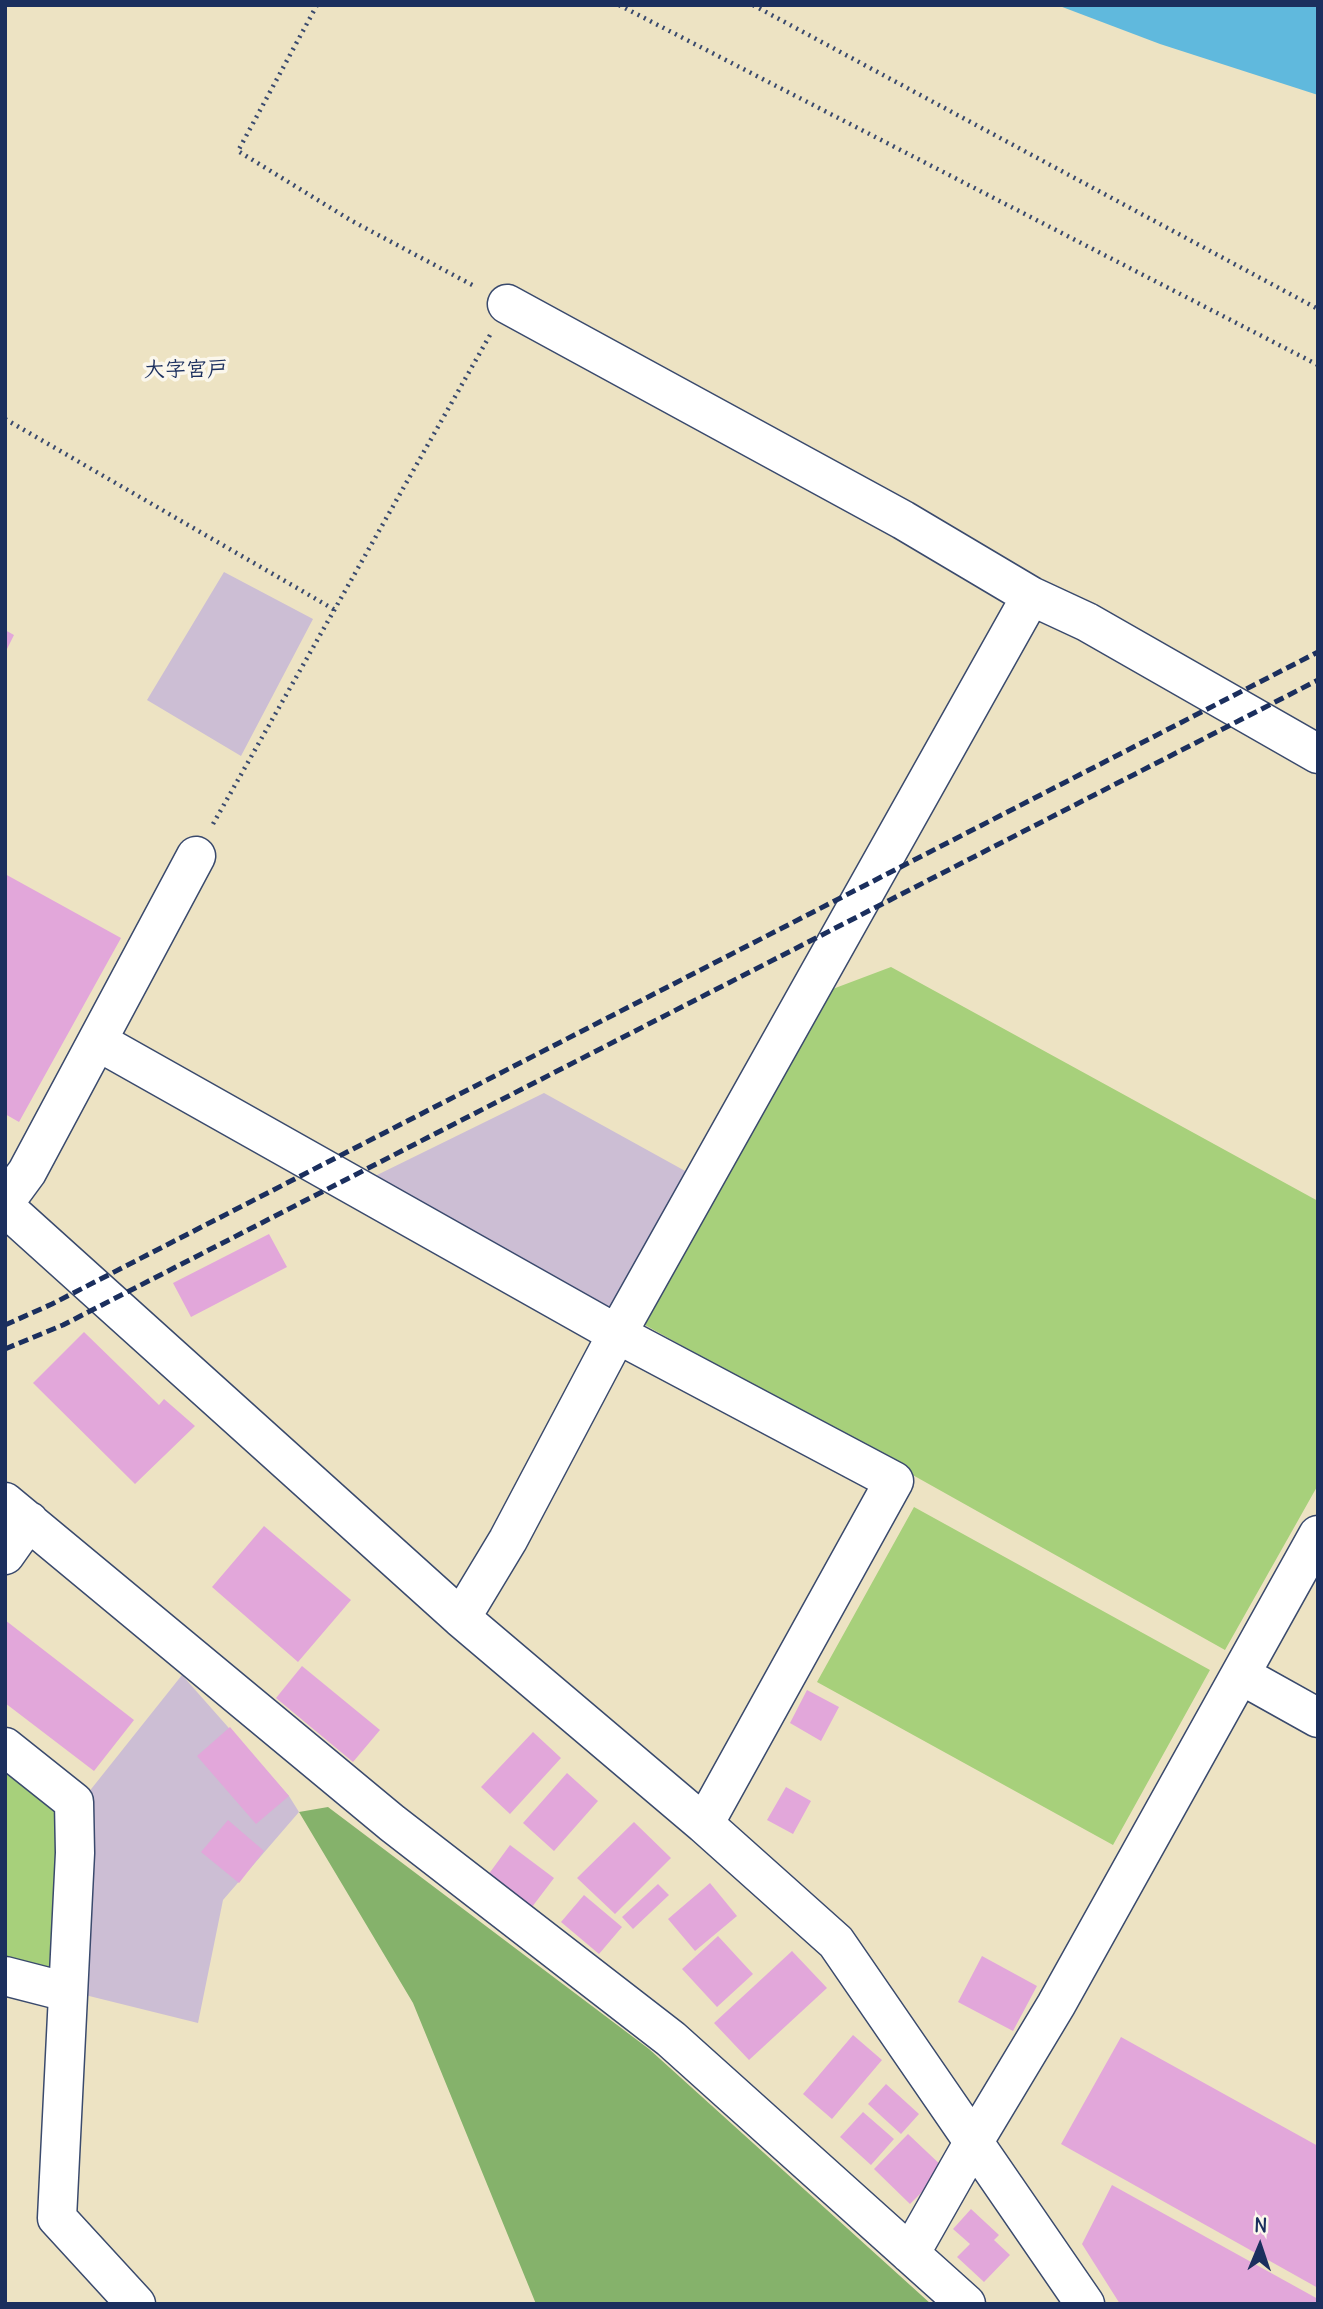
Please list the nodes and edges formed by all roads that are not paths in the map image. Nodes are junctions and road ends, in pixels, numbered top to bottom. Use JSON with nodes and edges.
{"nodes":[{"id":1,"x":508,"y":304,"type":"road end"},
{"id":2,"x":1031,"y":596,"type":"junction"},
{"id":3,"x":1318,"y":754,"type":"edge"},
{"id":4,"x":196,"y":856,"type":"road end"},
{"id":5,"x":97,"y":1041,"type":"junction"},
{"id":6,"x":5,"y":1204,"type":"edge"},
{"id":7,"x":617,"y":1334,"type":"junction"},
{"id":8,"x":17,"y":1511,"type":"edge"},
{"id":9,"x":1318,"y":1535,"type":"edge"},
{"id":10,"x":5,"y":1555,"type":"edge"},
{"id":11,"x":461,"y":1618,"type":"junction"},
{"id":12,"x":1241,"y":1675,"type":"junction"},
{"id":13,"x":1318,"y":1718,"type":"edge"},
{"id":14,"x":5,"y":1747,"type":"edge"},
{"id":15,"x":704,"y":1824,"type":"junction"},
{"id":16,"x":5,"y":1976,"type":"edge"},
{"id":17,"x":67,"y":1992,"type":"junction"},
{"id":18,"x":973,"y":2143,"type":"junction"},
{"id":19,"x":910,"y":2254,"type":"junction"},
{"id":20,"x":136,"y":2304,"type":"edge"},
{"id":21,"x":966,"y":2304,"type":"edge"},
{"id":22,"x":1085,"y":2304,"type":"edge"}],
"edges":[{"from":1,"to":2,"type":"street"},
{"from":2,"to":3,"type":"street"},
{"from":2,"to":7,"type":"street"},
{"from":4,"to":5,"type":"street"},
{"from":5,"to":6,"type":"street"},
{"from":5,"to":7,"type":"street"},
{"from":6,"to":11,"type":"street"},
{"from":7,"to":11,"type":"street"},
{"from":7,"to":15,"type":"street"},
{"from":8,"to":10,"type":"street"},
{"from":8,"to":19,"type":"street"},
{"from":9,"to":12,"type":"street"},
{"from":11,"to":15,"type":"street"},
{"from":12,"to":13,"type":"street"},
{"from":12,"to":18,"type":"street"},
{"from":14,"to":17,"type":"street"},
{"from":15,"to":18,"type":"street"},
{"from":16,"to":17,"type":"street"},
{"from":17,"to":20,"type":"street"},
{"from":18,"to":19,"type":"street"},
{"from":18,"to":22,"type":"street"},
{"from":19,"to":21,"type":"street"}]}
